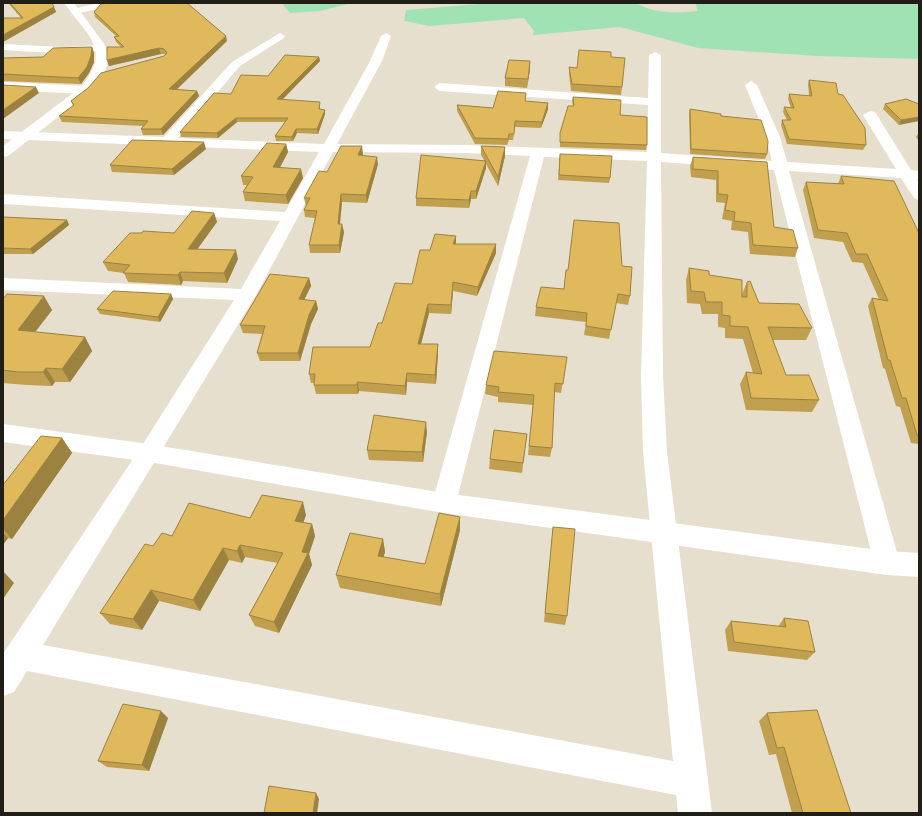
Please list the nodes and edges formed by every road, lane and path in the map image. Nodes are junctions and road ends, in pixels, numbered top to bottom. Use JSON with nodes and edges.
{"nodes":[{"id":1,"x":112,"y":3,"type":"edge"},
{"id":2,"x":72,"y":7,"type":"edge"},
{"id":3,"x":280,"y":36,"type":"dead end"},
{"id":4,"x":386,"y":36,"type":"dead end"},
{"id":5,"x":3,"y":47,"type":"edge"},
{"id":6,"x":101,"y":48,"type":"junction"},
{"id":7,"x":655,"y":55,"type":"dead end"},
{"id":8,"x":751,"y":85,"type":"dead end"},
{"id":9,"x":3,"y":86,"type":"edge"},
{"id":10,"x":440,"y":87,"type":"dead end"},
{"id":11,"x":85,"y":90,"type":"junction"},
{"id":12,"x":655,"y":102,"type":"junction"},
{"id":13,"x":870,"y":115,"type":"dead end"},
{"id":14,"x":3,"y":135,"type":"edge"},
{"id":15,"x":27,"y":135,"type":"junction"},
{"id":16,"x":168,"y":142,"type":"junction"},
{"id":17,"x":328,"y":148,"type":"junction"},
{"id":18,"x":538,"y":152,"type":"junction"},
{"id":19,"x":3,"y":153,"type":"edge"},
{"id":20,"x":654,"y":157,"type":"junction"},
{"id":21,"x":781,"y":164,"type":"junction"},
{"id":22,"x":913,"y":175,"type":"edge"},
{"id":23,"x":919,"y":195,"type":"edge"},
{"id":24,"x":3,"y":200,"type":"edge"},
{"id":25,"x":290,"y":216,"type":"junction"},
{"id":26,"x":3,"y":284,"type":"edge"},
{"id":27,"x":247,"y":295,"type":"junction"},
{"id":28,"x":3,"y":433,"type":"edge"},
{"id":29,"x":149,"y":453,"type":"junction"},
{"id":30,"x":444,"y":503,"type":"junction"},
{"id":31,"x":665,"y":533,"type":"junction"},
{"id":32,"x":887,"y":563,"type":"junction"},
{"id":33,"x":919,"y":565,"type":"edge"},
{"id":34,"x":20,"y":655,"type":"junction"},
{"id":35,"x":3,"y":681,"type":"edge"},
{"id":36,"x":690,"y":781,"type":"junction"},
{"id":37,"x":695,"y":813,"type":"edge"}],
"edges":[{"from":1,"to":2,"type":"street"},
{"from":2,"to":6,"type":"street"},
{"from":3,"to":16,"type":"street"},
{"from":4,"to":17,"type":"street"},
{"from":5,"to":6,"type":"street"},
{"from":6,"to":11,"type":"street"},
{"from":7,"to":12,"type":"street"},
{"from":8,"to":21,"type":"street"},
{"from":9,"to":11,"type":"street"},
{"from":10,"to":12,"type":"street"},
{"from":11,"to":15,"type":"street"},
{"from":12,"to":20,"type":"street"},
{"from":13,"to":22,"type":"street"},
{"from":14,"to":15,"type":"street"},
{"from":15,"to":16,"type":"street"},
{"from":15,"to":19,"type":"street"},
{"from":16,"to":17,"type":"street"},
{"from":17,"to":18,"type":"street"},
{"from":17,"to":25,"type":"street"},
{"from":18,"to":20,"type":"street"},
{"from":18,"to":30,"type":"street"},
{"from":20,"to":21,"type":"street"},
{"from":20,"to":31,"type":"street"},
{"from":21,"to":22,"type":"street"},
{"from":21,"to":32,"type":"street"},
{"from":22,"to":23,"type":"street"},
{"from":24,"to":25,"type":"street"},
{"from":25,"to":27,"type":"street"},
{"from":26,"to":27,"type":"street"},
{"from":27,"to":29,"type":"street"},
{"from":28,"to":29,"type":"street"},
{"from":29,"to":30,"type":"street"},
{"from":29,"to":34,"type":"street"},
{"from":30,"to":31,"type":"street"},
{"from":31,"to":32,"type":"street"},
{"from":31,"to":36,"type":"street"},
{"from":32,"to":33,"type":"street"},
{"from":34,"to":35,"type":"street"},
{"from":34,"to":36,"type":"street"},
{"from":36,"to":37,"type":"street"}]}
